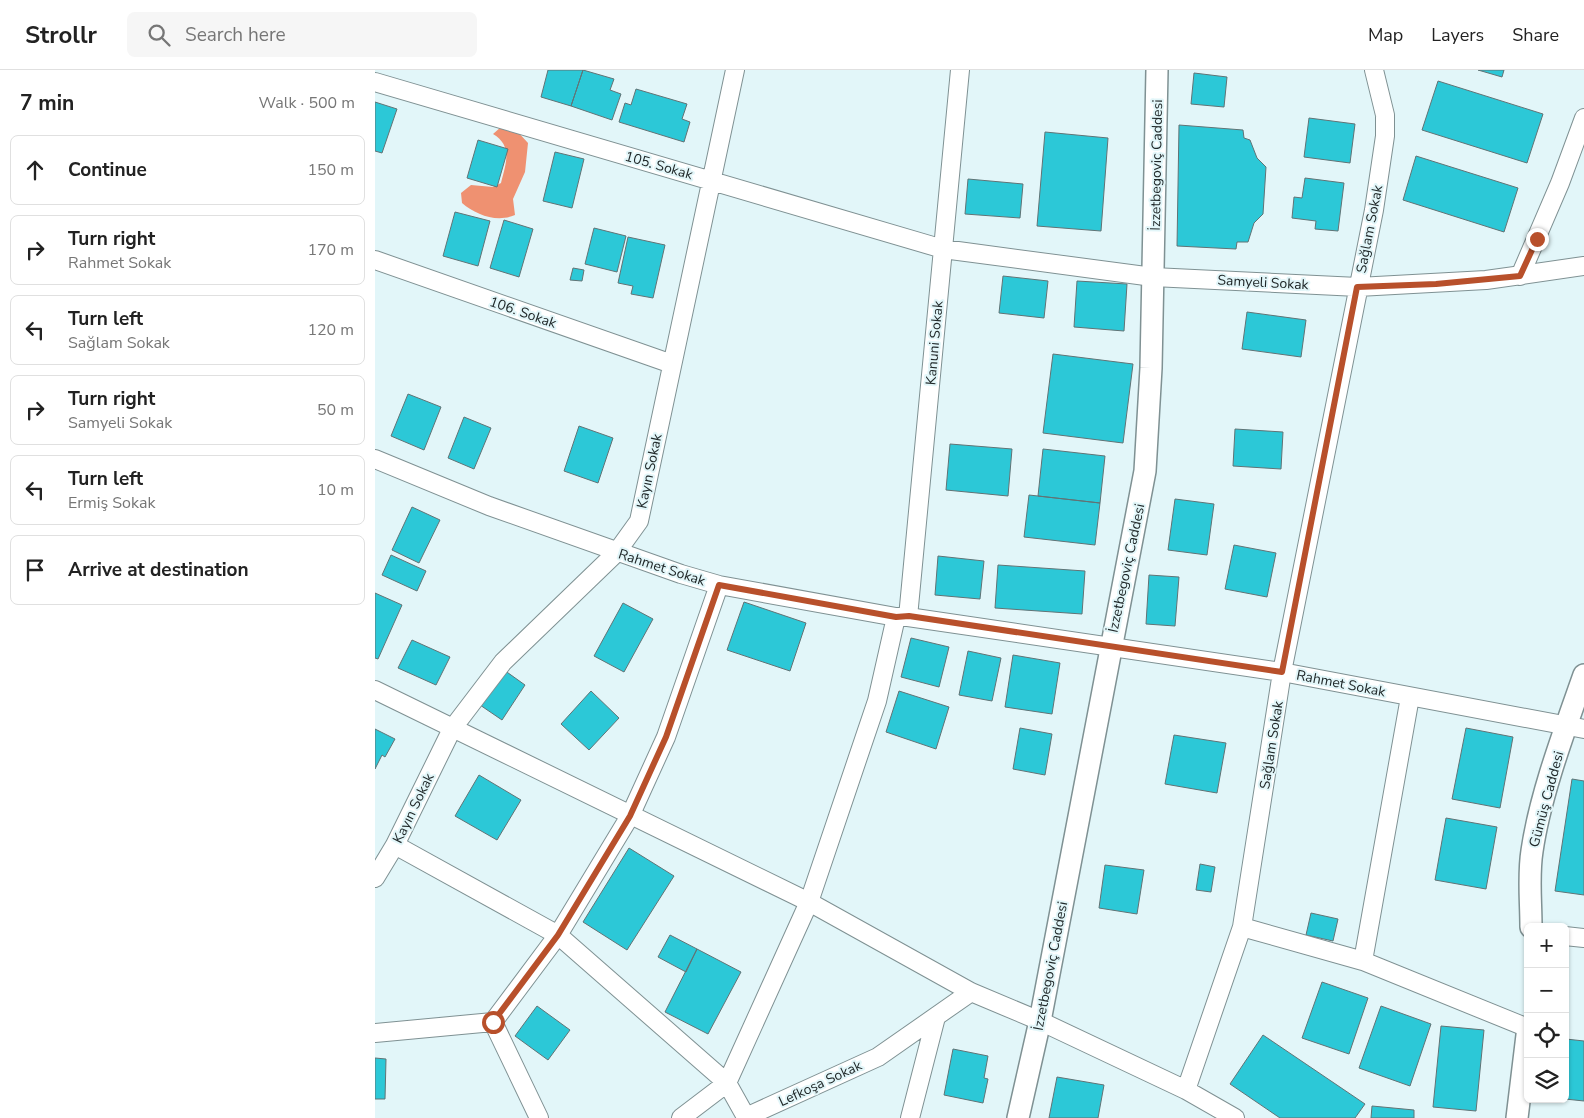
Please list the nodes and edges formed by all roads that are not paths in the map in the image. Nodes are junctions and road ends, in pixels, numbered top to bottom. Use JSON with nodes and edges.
{"nodes":[{"id":1,"x":735,"y":70,"type":"edge"},
{"id":2,"x":960,"y":70,"type":"edge"},
{"id":3,"x":1157,"y":70,"type":"edge"},
{"id":4,"x":1374,"y":70,"type":"edge"},
{"id":5,"x":375,"y":82,"type":"edge"},
{"id":6,"x":1584,"y":118,"type":"edge"},
{"id":7,"x":712,"y":180,"type":"junction"},
{"id":8,"x":943,"y":248,"type":"junction"},
{"id":9,"x":375,"y":260,"type":"edge"},
{"id":10,"x":1584,"y":266,"type":"edge"},
{"id":11,"x":1520,"y":276,"type":"junction"},
{"id":12,"x":1153,"y":277,"type":"junction"},
{"id":13,"x":1357,"y":287,"type":"junction"},
{"id":14,"x":672,"y":364,"type":"junction"},
{"id":15,"x":375,"y":459,"type":"edge"},
{"id":16,"x":616,"y":553,"type":"junction"},
{"id":17,"x":719,"y":585,"type":"junction"},
{"id":18,"x":902,"y":617,"type":"junction"},
{"id":19,"x":1110,"y":646,"type":"junction"},
{"id":20,"x":1282,"y":672,"type":"junction"},
{"id":21,"x":1584,"y":675,"type":"edge"},
{"id":22,"x":375,"y":690,"type":"edge"},
{"id":23,"x":1411,"y":697,"type":"junction"},
{"id":24,"x":1575,"y":727,"type":"edge"},
{"id":25,"x":452,"y":729,"type":"junction"},
{"id":26,"x":630,"y":816,"type":"junction"},
{"id":27,"x":395,"y":845,"type":"junction"},
{"id":28,"x":375,"y":878,"type":"edge"},
{"id":29,"x":809,"y":902,"type":"junction"},
{"id":30,"x":1531,"y":923,"type":"edge"},
{"id":31,"x":1243,"y":926,"type":"junction"},
{"id":32,"x":558,"y":935,"type":"junction"},
{"id":33,"x":1569,"y":936,"type":"edge"},
{"id":34,"x":1584,"y":938,"type":"edge"},
{"id":35,"x":1363,"y":961,"type":"junction"},
{"id":36,"x":971,"y":992,"type":"junction"},
{"id":37,"x":936,"y":1017,"type":"junction"},
{"id":38,"x":1040,"y":1021,"type":"junction"},
{"id":39,"x":493,"y":1022,"type":"junction"},
{"id":40,"x":1524,"y":1026,"type":"edge"},
{"id":41,"x":375,"y":1033,"type":"edge"},
{"id":42,"x":1524,"y":1058,"type":"edge"},
{"id":43,"x":727,"y":1083,"type":"junction"},
{"id":44,"x":1186,"y":1090,"type":"junction"},
{"id":45,"x":1209,"y":1111,"type":"edge"},
{"id":46,"x":539,"y":1118,"type":"edge"},
{"id":47,"x":681,"y":1118,"type":"edge"},
{"id":48,"x":746,"y":1118,"type":"edge"},
{"id":49,"x":909,"y":1118,"type":"edge"},
{"id":50,"x":1018,"y":1118,"type":"edge"},
{"id":51,"x":1235,"y":1118,"type":"edge"},
{"id":52,"x":1517,"y":1118,"type":"edge"}],
"edges":[{"from":1,"to":7,"type":"street","name":"Kayın Sokak"},
{"from":2,"to":8,"type":"street","name":"Kanuni Sokak"},
{"from":3,"to":12,"type":"street","name":"İzzetbegoviç Caddesi"},
{"from":4,"to":13,"type":"street","name":"Sağlam Sokak"},
{"from":5,"to":7,"type":"street","name":"105. Sokak"},
{"from":6,"to":11,"type":"street"},
{"from":7,"to":8,"type":"street","name":"105. Sokak"},
{"from":7,"to":14,"type":"street","name":"Kayın Sokak"},
{"from":8,"to":12,"type":"street","name":"Samyeli Sokak"},
{"from":8,"to":18,"type":"street","name":"Kanuni Sokak"},
{"from":9,"to":14,"type":"street","name":"106. Sokak"},
{"from":10,"to":11,"type":"street","name":"Samyeli Sokak"},
{"from":11,"to":13,"type":"street","name":"Samyeli Sokak"},
{"from":12,"to":13,"type":"street","name":"Samyeli Sokak"},
{"from":12,"to":19,"type":"street","name":"İzzetbegoviç Caddesi"},
{"from":13,"to":20,"type":"street","name":"Sağlam Sokak"},
{"from":14,"to":16,"type":"street","name":"Kayın Sokak"},
{"from":15,"to":16,"type":"street","name":"Rahmet Sokak"},
{"from":16,"to":17,"type":"street","name":"Rahmet Sokak"},
{"from":16,"to":25,"type":"street","name":"Kayın Sokak"},
{"from":17,"to":18,"type":"street","name":"Rahmet Sokak"},
{"from":17,"to":26,"type":"street"},
{"from":18,"to":19,"type":"street","name":"Rahmet Sokak"},
{"from":18,"to":29,"type":"street","name":"Kanuni Sokak"},
{"from":19,"to":20,"type":"street","name":"Rahmet Sokak"},
{"from":19,"to":38,"type":"street","name":"İzzetbegoviç Caddesi"},
{"from":20,"to":23,"type":"street","name":"Rahmet Sokak"},
{"from":20,"to":31,"type":"street","name":"Sağlam Sokak"},
{"from":21,"to":24,"type":"street","name":"Gümüş Caddesi"},
{"from":22,"to":25,"type":"street"},
{"from":23,"to":24,"type":"street","name":"Rahmet Sokak"},
{"from":23,"to":35,"type":"street"},
{"from":24,"to":30,"type":"street","name":"Gümüş Caddesi"},
{"from":25,"to":26,"type":"street"},
{"from":25,"to":27,"type":"street","name":"Kayın Sokak"},
{"from":26,"to":29,"type":"street"},
{"from":26,"to":32,"type":"street"},
{"from":27,"to":28,"type":"street","name":"Kayın Sokak"},
{"from":27,"to":32,"type":"street","name":"Lefkoşa Sokak"},
{"from":29,"to":36,"type":"street"},
{"from":29,"to":43,"type":"street","name":"Kanuni Sokak"},
{"from":31,"to":35,"type":"street"},
{"from":31,"to":44,"type":"street","name":"Sağlam Sokak"},
{"from":32,"to":39,"type":"street"},
{"from":32,"to":43,"type":"street","name":"Lefkoşa Sokak"},
{"from":33,"to":34,"type":"street"},
{"from":35,"to":40,"type":"street"},
{"from":36,"to":37,"type":"street","name":"Lefkoşa Sokak"},
{"from":36,"to":38,"type":"street"},
{"from":37,"to":48,"type":"street","name":"Lefkoşa Sokak"},
{"from":37,"to":49,"type":"street"},
{"from":38,"to":44,"type":"street"},
{"from":38,"to":50,"type":"street","name":"İzzetbegoviç Caddesi"},
{"from":39,"to":41,"type":"street"},
{"from":39,"to":46,"type":"street"},
{"from":42,"to":52,"type":"street"},
{"from":43,"to":47,"type":"street"},
{"from":43,"to":48,"type":"street","name":"Lefkoşa Sokak"},
{"from":44,"to":45,"type":"street"},
{"from":45,"to":51,"type":"street"}]}
